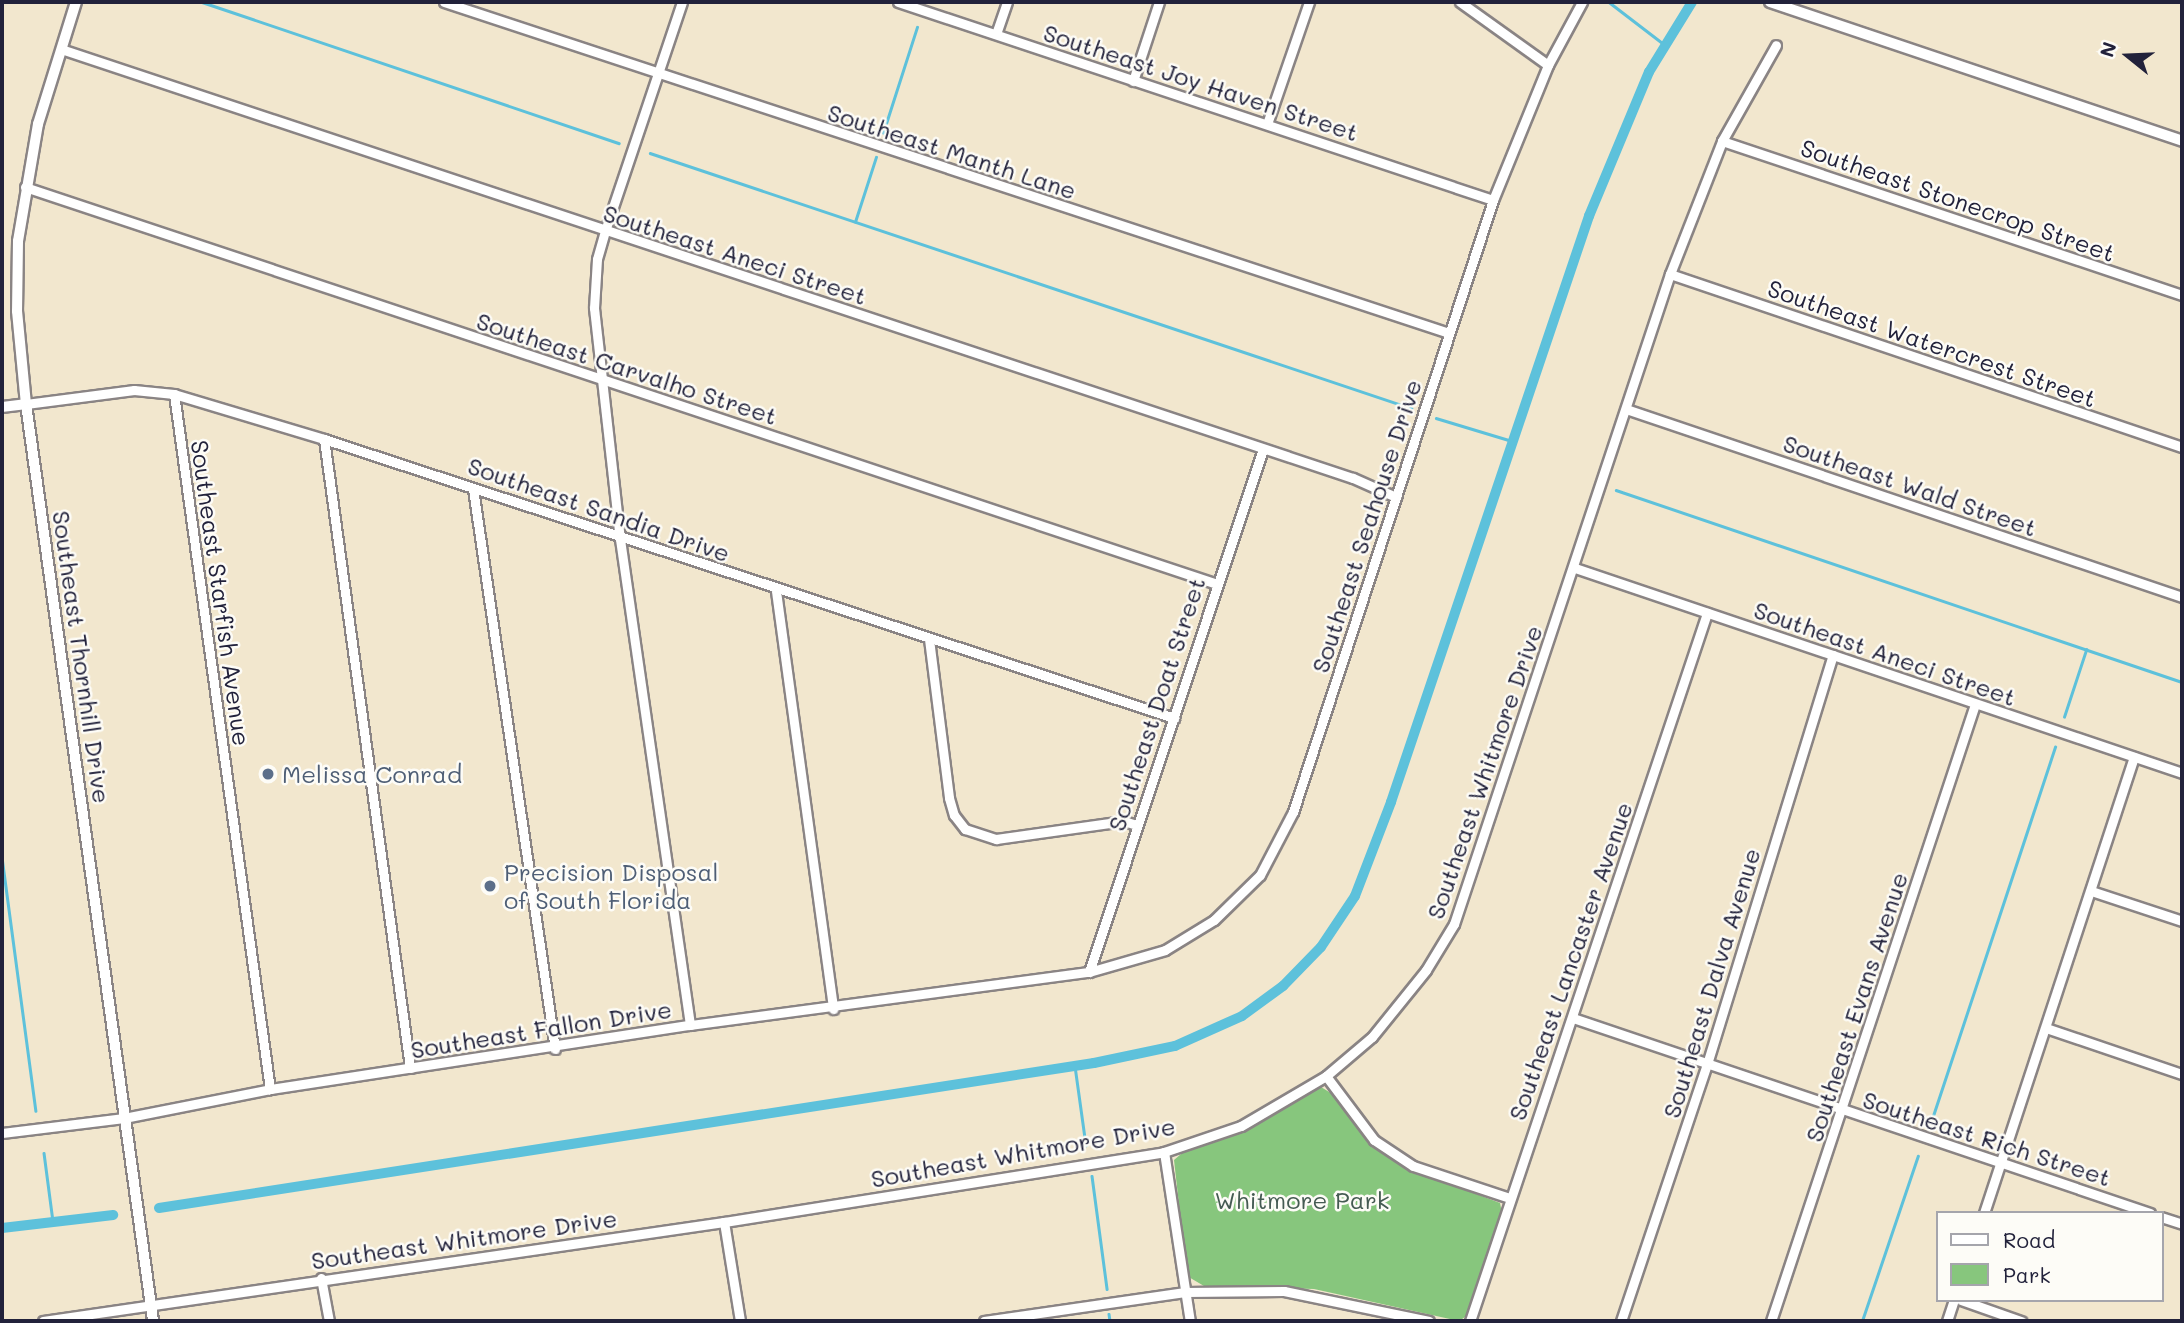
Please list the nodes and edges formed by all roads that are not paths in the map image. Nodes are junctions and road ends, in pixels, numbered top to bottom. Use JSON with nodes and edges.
{"nodes":[{"id":1,"x":76,"y":2,"type":"edge"},
{"id":2,"x":444,"y":2,"type":"edge"},
{"id":3,"x":682,"y":2,"type":"edge"},
{"id":4,"x":898,"y":2,"type":"edge"},
{"id":5,"x":1007,"y":2,"type":"edge"},
{"id":6,"x":1159,"y":2,"type":"edge"},
{"id":7,"x":1309,"y":2,"type":"edge"},
{"id":8,"x":1460,"y":2,"type":"edge"},
{"id":9,"x":1583,"y":2,"type":"edge"},
{"id":10,"x":1770,"y":2,"type":"edge"},
{"id":11,"x":996,"y":34,"type":"junction"},
{"id":12,"x":1776,"y":45,"type":"dead end"},
{"id":13,"x":61,"y":49,"type":"junction"},
{"id":14,"x":1548,"y":65,"type":"junction"},
{"id":15,"x":657,"y":73,"type":"junction"},
{"id":16,"x":1133,"y":81,"type":"junction"},
{"id":17,"x":1267,"y":124,"type":"junction"},
{"id":18,"x":1722,"y":141,"type":"junction"},
{"id":19,"x":2182,"y":141,"type":"edge"},
{"id":20,"x":26,"y":187,"type":"junction"},
{"id":21,"x":1493,"y":200,"type":"junction"},
{"id":22,"x":605,"y":231,"type":"junction"},
{"id":23,"x":1670,"y":274,"type":"junction"},
{"id":24,"x":2182,"y":296,"type":"edge"},
{"id":25,"x":1450,"y":333,"type":"junction"},
{"id":26,"x":603,"y":381,"type":"junction"},
{"id":27,"x":174,"y":394,"type":"junction"},
{"id":28,"x":26,"y":404,"type":"junction"},
{"id":29,"x":2,"y":407,"type":"edge"},
{"id":30,"x":1626,"y":409,"type":"junction"},
{"id":31,"x":324,"y":439,"type":"junction"},
{"id":32,"x":2182,"y":447,"type":"edge"},
{"id":33,"x":1263,"y":449,"type":"junction"},
{"id":34,"x":473,"y":489,"type":"junction"},
{"id":35,"x":1396,"y":497,"type":"junction"},
{"id":36,"x":620,"y":539,"type":"junction"},
{"id":37,"x":1575,"y":568,"type":"junction"},
{"id":38,"x":1217,"y":584,"type":"junction"},
{"id":39,"x":776,"y":591,"type":"junction"},
{"id":40,"x":2182,"y":597,"type":"edge"},
{"id":41,"x":1707,"y":613,"type":"junction"},
{"id":42,"x":929,"y":639,"type":"junction"},
{"id":43,"x":1833,"y":655,"type":"junction"},
{"id":44,"x":1975,"y":704,"type":"junction"},
{"id":45,"x":1174,"y":718,"type":"junction"},
{"id":46,"x":2134,"y":757,"type":"junction"},
{"id":47,"x":2182,"y":774,"type":"edge"},
{"id":48,"x":1136,"y":825,"type":"junction"},
{"id":49,"x":2091,"y":891,"type":"junction"},
{"id":50,"x":2182,"y":921,"type":"edge"},
{"id":51,"x":1089,"y":972,"type":"junction"},
{"id":52,"x":833,"y":1009,"type":"junction"},
{"id":53,"x":1573,"y":1018,"type":"junction"},
{"id":54,"x":690,"y":1025,"type":"junction"},
{"id":55,"x":2046,"y":1028,"type":"junction"},
{"id":56,"x":555,"y":1049,"type":"junction"},
{"id":57,"x":1707,"y":1064,"type":"junction"},
{"id":58,"x":410,"y":1068,"type":"junction"},
{"id":59,"x":2182,"y":1074,"type":"edge"},
{"id":60,"x":1326,"y":1076,"type":"junction"},
{"id":61,"x":270,"y":1090,"type":"junction"},
{"id":62,"x":1842,"y":1110,"type":"junction"},
{"id":63,"x":124,"y":1118,"type":"junction"},
{"id":64,"x":2,"y":1133,"type":"edge"},
{"id":65,"x":1164,"y":1152,"type":"junction"},
{"id":66,"x":2001,"y":1162,"type":"junction"},
{"id":67,"x":1510,"y":1198,"type":"junction"},
{"id":68,"x":1985,"y":1211,"type":"edge"},
{"id":69,"x":2144,"y":1211,"type":"edge"},
{"id":70,"x":2163,"y":1218,"type":"edge"},
{"id":71,"x":724,"y":1222,"type":"junction"},
{"id":72,"x":2182,"y":1224,"type":"edge"},
{"id":73,"x":321,"y":1278,"type":"junction"},
{"id":74,"x":1185,"y":1292,"type":"junction"},
{"id":75,"x":1953,"y":1302,"type":"edge"},
{"id":76,"x":1967,"y":1302,"type":"edge"},
{"id":77,"x":151,"y":1305,"type":"junction"},
{"id":78,"x":43,"y":1321,"type":"edge"},
{"id":79,"x":153,"y":1321,"type":"edge"},
{"id":80,"x":329,"y":1321,"type":"edge"},
{"id":81,"x":740,"y":1321,"type":"edge"},
{"id":82,"x":984,"y":1321,"type":"edge"},
{"id":83,"x":1190,"y":1321,"type":"edge"},
{"id":84,"x":1429,"y":1321,"type":"edge"},
{"id":85,"x":1470,"y":1321,"type":"edge"},
{"id":86,"x":1621,"y":1321,"type":"edge"},
{"id":87,"x":1771,"y":1321,"type":"edge"},
{"id":88,"x":1947,"y":1321,"type":"edge"},
{"id":89,"x":2021,"y":1321,"type":"edge"}],
"edges":[{"from":1,"to":13,"type":"street","name":"Southeast Thornhill Drive"},
{"from":2,"to":15,"type":"street","name":"Southeast Manth Lane"},
{"from":3,"to":15,"type":"street"},
{"from":4,"to":11,"type":"street","name":"Southeast Joy Haven Street"},
{"from":5,"to":11,"type":"street"},
{"from":6,"to":16,"type":"street"},
{"from":7,"to":17,"type":"street"},
{"from":8,"to":14,"type":"street"},
{"from":9,"to":14,"type":"street","name":"Southeast Seahouse Drive"},
{"from":10,"to":19,"type":"street"},
{"from":11,"to":16,"type":"street","name":"Southeast Joy Haven Street"},
{"from":12,"to":18,"type":"street","name":"Southeast Whitmore Drive"},
{"from":13,"to":20,"type":"street","name":"Southeast Thornhill Drive"},
{"from":13,"to":22,"type":"street","name":"Southeast Aneci Street"},
{"from":14,"to":21,"type":"street","name":"Southeast Seahouse Drive"},
{"from":15,"to":22,"type":"street"},
{"from":15,"to":25,"type":"street","name":"Southeast Manth Lane"},
{"from":16,"to":17,"type":"street","name":"Southeast Joy Haven Street"},
{"from":17,"to":21,"type":"street","name":"Southeast Joy Haven Street"},
{"from":18,"to":23,"type":"street","name":"Southeast Whitmore Drive"},
{"from":18,"to":24,"type":"street","name":"Southeast Stonecrop Street"},
{"from":20,"to":26,"type":"street","name":"Southeast Carvalho Street"},
{"from":20,"to":28,"type":"street","name":"Southeast Thornhill Drive"},
{"from":21,"to":25,"type":"street","name":"Southeast Seahouse Drive"},
{"from":22,"to":26,"type":"street"},
{"from":22,"to":33,"type":"street","name":"Southeast Aneci Street"},
{"from":23,"to":30,"type":"street","name":"Southeast Whitmore Drive"},
{"from":23,"to":32,"type":"street","name":"Southeast Watercrest Street"},
{"from":25,"to":35,"type":"street","name":"Southeast Seahouse Drive"},
{"from":26,"to":36,"type":"street"},
{"from":26,"to":38,"type":"street","name":"Southeast Carvalho Street"},
{"from":27,"to":28,"type":"street","name":"Southeast Sandia Drive"},
{"from":27,"to":31,"type":"street","name":"Southeast Sandia Drive"},
{"from":27,"to":61,"type":"street","name":"Southeast Starfish Avenue"},
{"from":28,"to":29,"type":"street","name":"Southeast Sandia Drive"},
{"from":28,"to":63,"type":"street","name":"Southeast Thornhill Drive"},
{"from":30,"to":37,"type":"street","name":"Southeast Whitmore Drive"},
{"from":30,"to":40,"type":"street","name":"Southeast Wald Street"},
{"from":31,"to":34,"type":"street","name":"Southeast Sandia Drive"},
{"from":31,"to":58,"type":"street"},
{"from":33,"to":35,"type":"street","name":"Southeast Aneci Street"},
{"from":33,"to":38,"type":"street","name":"Southeast Doat Street"},
{"from":34,"to":36,"type":"street","name":"Southeast Sandia Drive"},
{"from":34,"to":56,"type":"street"},
{"from":35,"to":51,"type":"street","name":"Southeast Seahouse Drive"},
{"from":36,"to":39,"type":"street","name":"Southeast Sandia Drive"},
{"from":36,"to":54,"type":"street"},
{"from":37,"to":41,"type":"street","name":"Southeast Aneci Street"},
{"from":37,"to":60,"type":"street","name":"Southeast Whitmore Drive"},
{"from":38,"to":45,"type":"street","name":"Southeast Doat Street"},
{"from":39,"to":42,"type":"street","name":"Southeast Sandia Drive"},
{"from":39,"to":52,"type":"street"},
{"from":41,"to":43,"type":"street","name":"Southeast Aneci Street"},
{"from":41,"to":53,"type":"street","name":"Southeast Lancaster Avenue"},
{"from":42,"to":45,"type":"street","name":"Southeast Sandia Drive"},
{"from":42,"to":48,"type":"street"},
{"from":43,"to":44,"type":"street","name":"Southeast Aneci Street"},
{"from":43,"to":57,"type":"street","name":"Southeast Dalva Avenue"},
{"from":44,"to":46,"type":"street","name":"Southeast Aneci Street"},
{"from":44,"to":62,"type":"street","name":"Southeast Evans Avenue"},
{"from":45,"to":48,"type":"street","name":"Southeast Doat Street"},
{"from":46,"to":47,"type":"street","name":"Southeast Aneci Street"},
{"from":46,"to":49,"type":"street"},
{"from":48,"to":51,"type":"street","name":"Southeast Doat Street"},
{"from":49,"to":50,"type":"street"},
{"from":49,"to":55,"type":"street"},
{"from":51,"to":52,"type":"street","name":"Southeast Fallon Drive"},
{"from":52,"to":54,"type":"street","name":"Southeast Fallon Drive"},
{"from":53,"to":57,"type":"street","name":"Southeast Rich Street"},
{"from":53,"to":67,"type":"street","name":"Southeast Lancaster Avenue"},
{"from":54,"to":56,"type":"street","name":"Southeast Fallon Drive"},
{"from":55,"to":59,"type":"street"},
{"from":55,"to":66,"type":"street"},
{"from":56,"to":58,"type":"street","name":"Southeast Fallon Drive"},
{"from":57,"to":62,"type":"street","name":"Southeast Rich Street"},
{"from":57,"to":86,"type":"street","name":"Southeast Dalva Avenue"},
{"from":58,"to":61,"type":"street","name":"Southeast Fallon Drive"},
{"from":60,"to":65,"type":"street","name":"Southeast Whitmore Drive"},
{"from":60,"to":67,"type":"street"},
{"from":61,"to":63,"type":"street","name":"Southeast Fallon Drive"},
{"from":62,"to":66,"type":"street","name":"Southeast Rich Street"},
{"from":62,"to":87,"type":"street","name":"Southeast Evans Avenue"},
{"from":63,"to":64,"type":"street","name":"Southeast Fallon Drive"},
{"from":63,"to":77,"type":"street","name":"Southeast Thornhill Drive"},
{"from":65,"to":71,"type":"street","name":"Southeast Whitmore Drive"},
{"from":65,"to":74,"type":"street"},
{"from":66,"to":68,"type":"street"},
{"from":66,"to":69,"type":"street","name":"Southeast Rich Street"},
{"from":67,"to":85,"type":"street","name":"Southeast Lancaster Avenue"},
{"from":70,"to":72,"type":"street"},
{"from":71,"to":73,"type":"street","name":"Southeast Whitmore Drive"},
{"from":71,"to":81,"type":"street"},
{"from":73,"to":77,"type":"street","name":"Southeast Whitmore Drive"},
{"from":73,"to":80,"type":"street"},
{"from":74,"to":82,"type":"street"},
{"from":74,"to":83,"type":"street"},
{"from":74,"to":84,"type":"street"},
{"from":75,"to":88,"type":"street"},
{"from":76,"to":89,"type":"street"},
{"from":77,"to":78,"type":"street","name":"Southeast Whitmore Drive"},
{"from":77,"to":79,"type":"street","name":"Southeast Thornhill Drive"}]}
